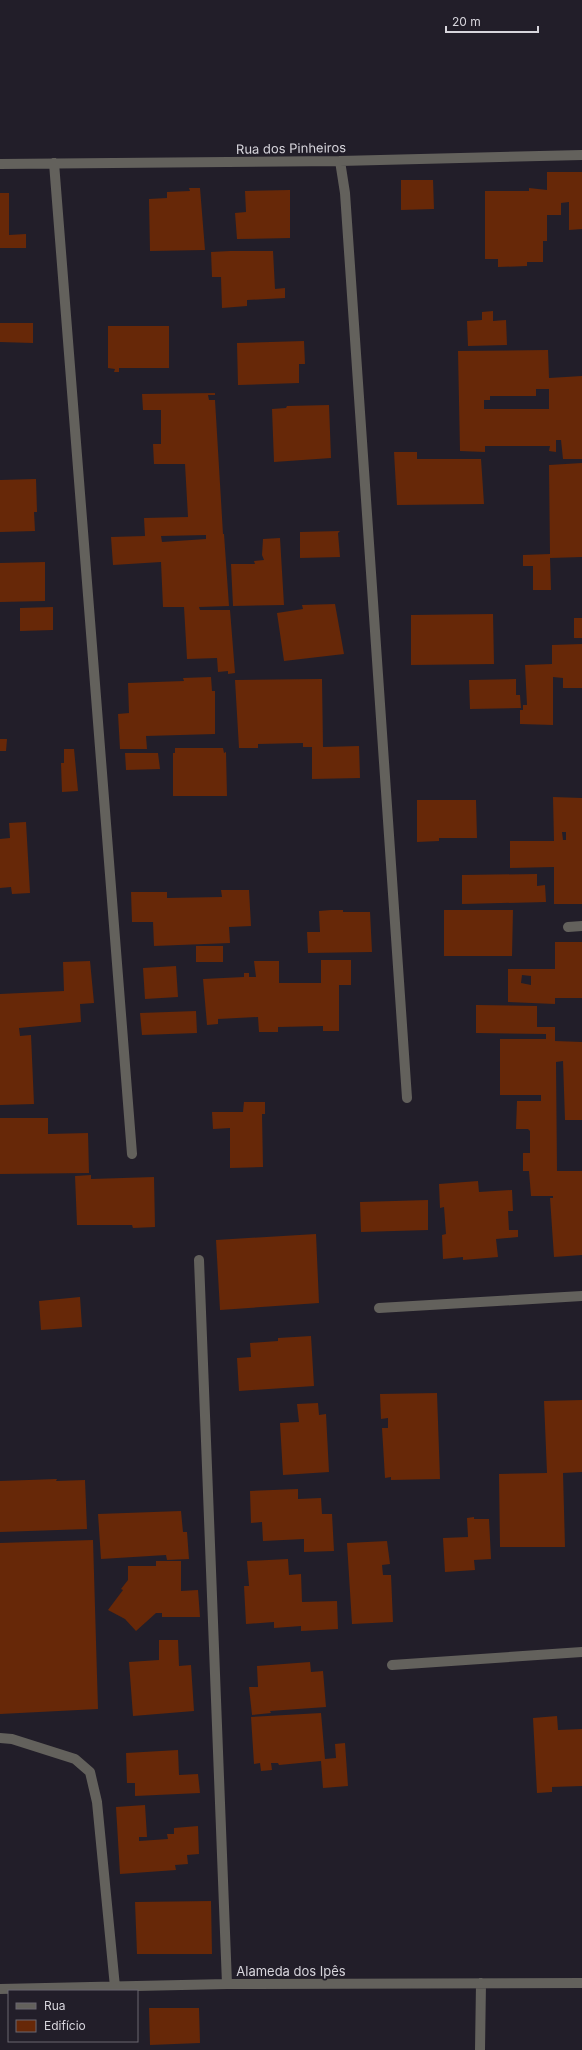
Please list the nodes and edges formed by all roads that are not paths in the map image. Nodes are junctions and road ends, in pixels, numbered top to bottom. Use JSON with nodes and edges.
{"nodes":[{"id":1,"x":582,"y":155,"type":"edge"},
{"id":2,"x":340,"y":161,"type":"junction"},
{"id":3,"x":54,"y":163,"type":"junction"},
{"id":4,"x":0,"y":164,"type":"edge"},
{"id":5,"x":582,"y":926,"type":"edge"},
{"id":6,"x":568,"y":927,"type":"dead end"},
{"id":7,"x":407,"y":1098,"type":"dead end"},
{"id":8,"x":132,"y":1154,"type":"dead end"},
{"id":9,"x":199,"y":1260,"type":"dead end"},
{"id":10,"x":582,"y":1296,"type":"edge"},
{"id":11,"x":379,"y":1308,"type":"dead end"},
{"id":12,"x":582,"y":1652,"type":"edge"},
{"id":13,"x":392,"y":1665,"type":"dead end"},
{"id":14,"x":0,"y":1738,"type":"edge"},
{"id":15,"x":481,"y":1983,"type":"junction"},
{"id":16,"x":582,"y":1983,"type":"edge"},
{"id":17,"x":227,"y":1984,"type":"junction"},
{"id":18,"x":115,"y":1987,"type":"junction"},
{"id":19,"x":0,"y":1989,"type":"edge"},
{"id":20,"x":480,"y":2050,"type":"edge"}],
"edges":[{"from":1,"to":2,"type":"street","name":"Rua dos Pinheiros"},
{"from":2,"to":3,"type":"street","name":"Rua dos Pinheiros"},
{"from":2,"to":7,"type":"street"},
{"from":3,"to":4,"type":"street","name":"Rua dos Pinheiros"},
{"from":3,"to":8,"type":"street"},
{"from":5,"to":6,"type":"street"},
{"from":9,"to":17,"type":"street"},
{"from":10,"to":11,"type":"street"},
{"from":12,"to":13,"type":"street"},
{"from":14,"to":18,"type":"street"},
{"from":15,"to":16,"type":"street","name":"Alameda dos Ipês"},
{"from":15,"to":17,"type":"street","name":"Alameda dos Ipês"},
{"from":15,"to":20,"type":"street"},
{"from":17,"to":18,"type":"street","name":"Alameda dos Ipês"},
{"from":18,"to":19,"type":"street","name":"Alameda dos Ipês"}]}
